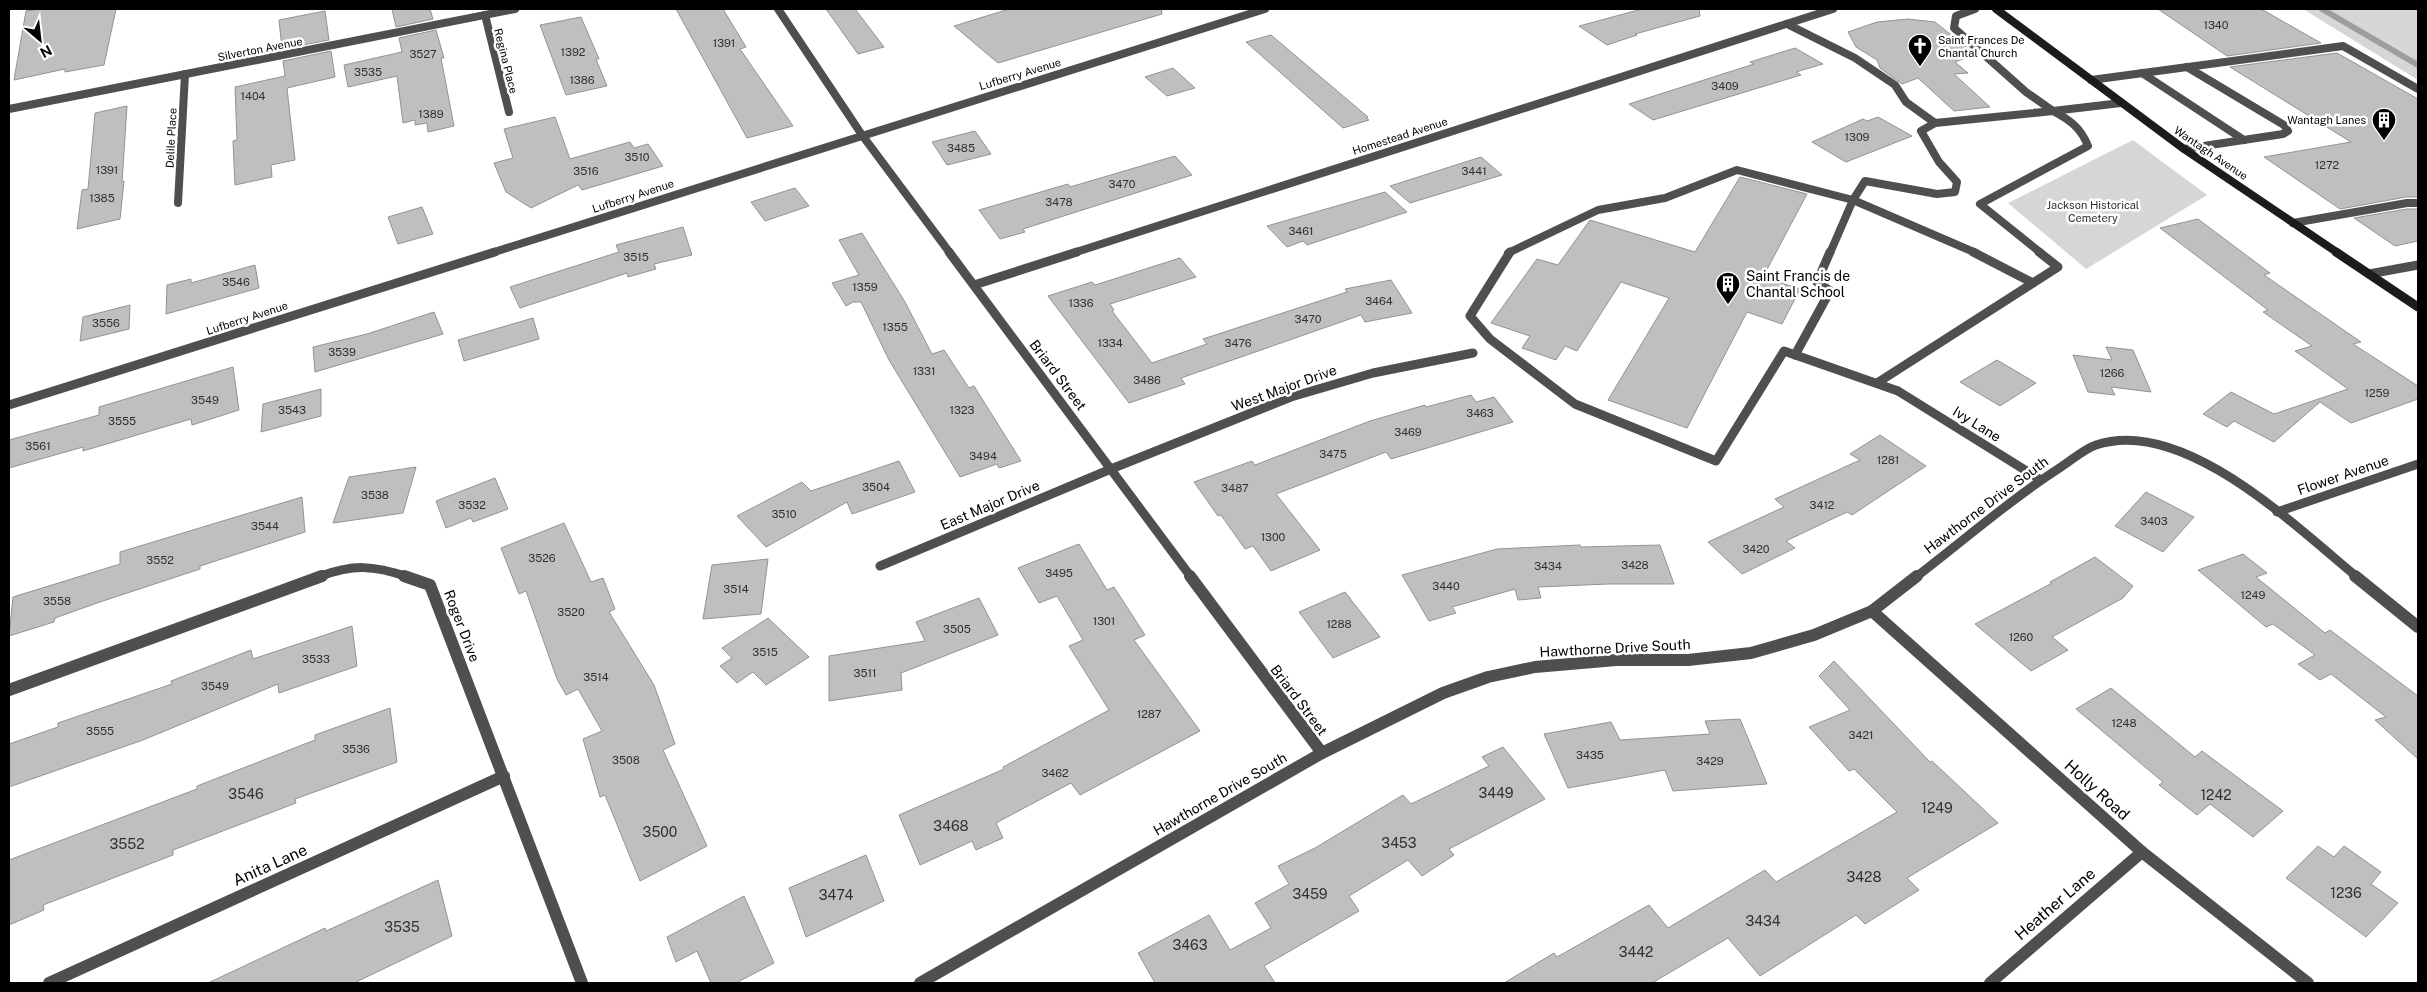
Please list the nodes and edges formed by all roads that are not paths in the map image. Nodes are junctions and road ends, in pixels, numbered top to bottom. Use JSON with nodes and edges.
{"nodes":[{"id":1,"x":515,"y":9,"type":"edge"},
{"id":2,"x":778,"y":9,"type":"edge"},
{"id":3,"x":1265,"y":9,"type":"edge"},
{"id":4,"x":1833,"y":9,"type":"edge"},
{"id":5,"x":1975,"y":9,"type":"edge"},
{"id":6,"x":1996,"y":9,"type":"edge"},
{"id":7,"x":484,"y":15,"type":"junction"},
{"id":8,"x":1787,"y":24,"type":"junction"},
{"id":9,"x":2187,"y":67,"type":"junction"},
{"id":10,"x":2142,"y":73,"type":"junction"},
{"id":11,"x":185,"y":74,"type":"junction"},
{"id":12,"x":2091,"y":80,"type":"junction"},
{"id":13,"x":2418,"y":88,"type":"edge"},
{"id":14,"x":2121,"y":103,"type":"junction"},
{"id":15,"x":9,"y":109,"type":"edge"},
{"id":16,"x":2053,"y":111,"type":"junction"},
{"id":17,"x":509,"y":112,"type":"dead end"},
{"id":18,"x":1935,"y":123,"type":"junction"},
{"id":19,"x":862,"y":135,"type":"junction"},
{"id":20,"x":2244,"y":140,"type":"junction"},
{"id":21,"x":2184,"y":149,"type":"junction"},
{"id":22,"x":1853,"y":200,"type":"junction"},
{"id":23,"x":178,"y":203,"type":"dead end"},
{"id":24,"x":2408,"y":203,"type":"junction"},
{"id":25,"x":2418,"y":203,"type":"edge"},
{"id":26,"x":2418,"y":210,"type":"edge"},
{"id":27,"x":2293,"y":223,"type":"junction"},
{"id":28,"x":2418,"y":265,"type":"edge"},
{"id":29,"x":2370,"y":274,"type":"junction"},
{"id":30,"x":2033,"y":283,"type":"junction"},
{"id":31,"x":974,"y":285,"type":"junction"},
{"id":32,"x":2418,"y":307,"type":"edge"},
{"id":33,"x":1473,"y":353,"type":"dead end"},
{"id":34,"x":1795,"y":355,"type":"junction"},
{"id":35,"x":1877,"y":383,"type":"junction"},
{"id":36,"x":9,"y":405,"type":"edge"},
{"id":37,"x":2418,"y":464,"type":"edge"},
{"id":38,"x":1111,"y":469,"type":"junction"},
{"id":39,"x":2041,"y":480,"type":"junction"},
{"id":40,"x":2277,"y":512,"type":"junction"},
{"id":41,"x":880,"y":566,"type":"dead end"},
{"id":42,"x":1872,"y":611,"type":"junction"},
{"id":43,"x":2418,"y":627,"type":"edge"},
{"id":44,"x":9,"y":690,"type":"edge"},
{"id":45,"x":1322,"y":753,"type":"junction"},
{"id":46,"x":504,"y":776,"type":"junction"},
{"id":47,"x":2142,"y":852,"type":"junction"},
{"id":48,"x":49,"y":983,"type":"edge"},
{"id":49,"x":582,"y":983,"type":"edge"},
{"id":50,"x":920,"y":983,"type":"edge"},
{"id":51,"x":1990,"y":983,"type":"edge"},
{"id":52,"x":2308,"y":983,"type":"edge"}],
"edges":[{"from":1,"to":7,"type":"street","name":"Silverton Avenue"},
{"from":2,"to":19,"type":"street","name":"Briard Street"},
{"from":3,"to":19,"type":"street","name":"Lufberry Avenue"},
{"from":4,"to":8,"type":"street","name":"Homestead Avenue"},
{"from":5,"to":16,"type":"street"},
{"from":6,"to":12,"type":"main road","name":"Wantagh Avenue"},
{"from":7,"to":11,"type":"street","name":"Silverton Avenue"},
{"from":7,"to":17,"type":"street","name":"Regina Place"},
{"from":8,"to":18,"type":"street"},
{"from":8,"to":31,"type":"street","name":"Homestead Avenue"},
{"from":9,"to":10,"type":"street"},
{"from":9,"to":13,"type":"street"},
{"from":9,"to":20,"type":"street"},
{"from":10,"to":12,"type":"street"},
{"from":10,"to":20,"type":"street"},
{"from":11,"to":15,"type":"street","name":"Silverton Avenue"},
{"from":11,"to":23,"type":"street","name":"Delile Place"},
{"from":12,"to":14,"type":"main road","name":"Wantagh Avenue"},
{"from":14,"to":16,"type":"street"},
{"from":14,"to":21,"type":"main road","name":"Wantagh Avenue"},
{"from":16,"to":18,"type":"street"},
{"from":16,"to":30,"type":"street"},
{"from":18,"to":22,"type":"street"},
{"from":19,"to":31,"type":"street","name":"Briard Street"},
{"from":19,"to":36,"type":"street","name":"Lufberry Avenue"},
{"from":20,"to":21,"type":"street"},
{"from":21,"to":27,"type":"main road","name":"Wantagh Avenue"},
{"from":22,"to":30,"type":"street"},
{"from":22,"to":34,"type":"street"},
{"from":22,"to":34,"type":"street"},
{"from":24,"to":25,"type":"street"},
{"from":24,"to":26,"type":"street"},
{"from":24,"to":27,"type":"street"},
{"from":27,"to":29,"type":"main road","name":"Wantagh Avenue"},
{"from":28,"to":29,"type":"street"},
{"from":29,"to":32,"type":"main road","name":"Wantagh Avenue"},
{"from":30,"to":35,"type":"street"},
{"from":31,"to":38,"type":"street","name":"Briard Street"},
{"from":33,"to":38,"type":"street","name":"West Major Drive"},
{"from":34,"to":35,"type":"street","name":"Ivy Lane"},
{"from":35,"to":39,"type":"street","name":"Ivy Lane"},
{"from":37,"to":40,"type":"street","name":"Flower Avenue"},
{"from":38,"to":41,"type":"street","name":"East Major Drive"},
{"from":38,"to":45,"type":"street","name":"Briard Street"},
{"from":39,"to":40,"type":"street","name":"Hawthorne Drive South"},
{"from":39,"to":42,"type":"street","name":"Hawthorne Drive South"},
{"from":40,"to":43,"type":"street","name":"Hawthorne Drive South"},
{"from":42,"to":45,"type":"street","name":"Hawthorne Drive South"},
{"from":42,"to":47,"type":"street","name":"Holly Road"},
{"from":44,"to":46,"type":"street","name":"Roger Drive"},
{"from":45,"to":50,"type":"street","name":"Hawthorne Drive South"},
{"from":46,"to":48,"type":"street","name":"Anita Lane"},
{"from":46,"to":49,"type":"street","name":"Roger Drive"},
{"from":47,"to":51,"type":"street","name":"Heather Lane"},
{"from":47,"to":52,"type":"street","name":"Holly Road"}]}
